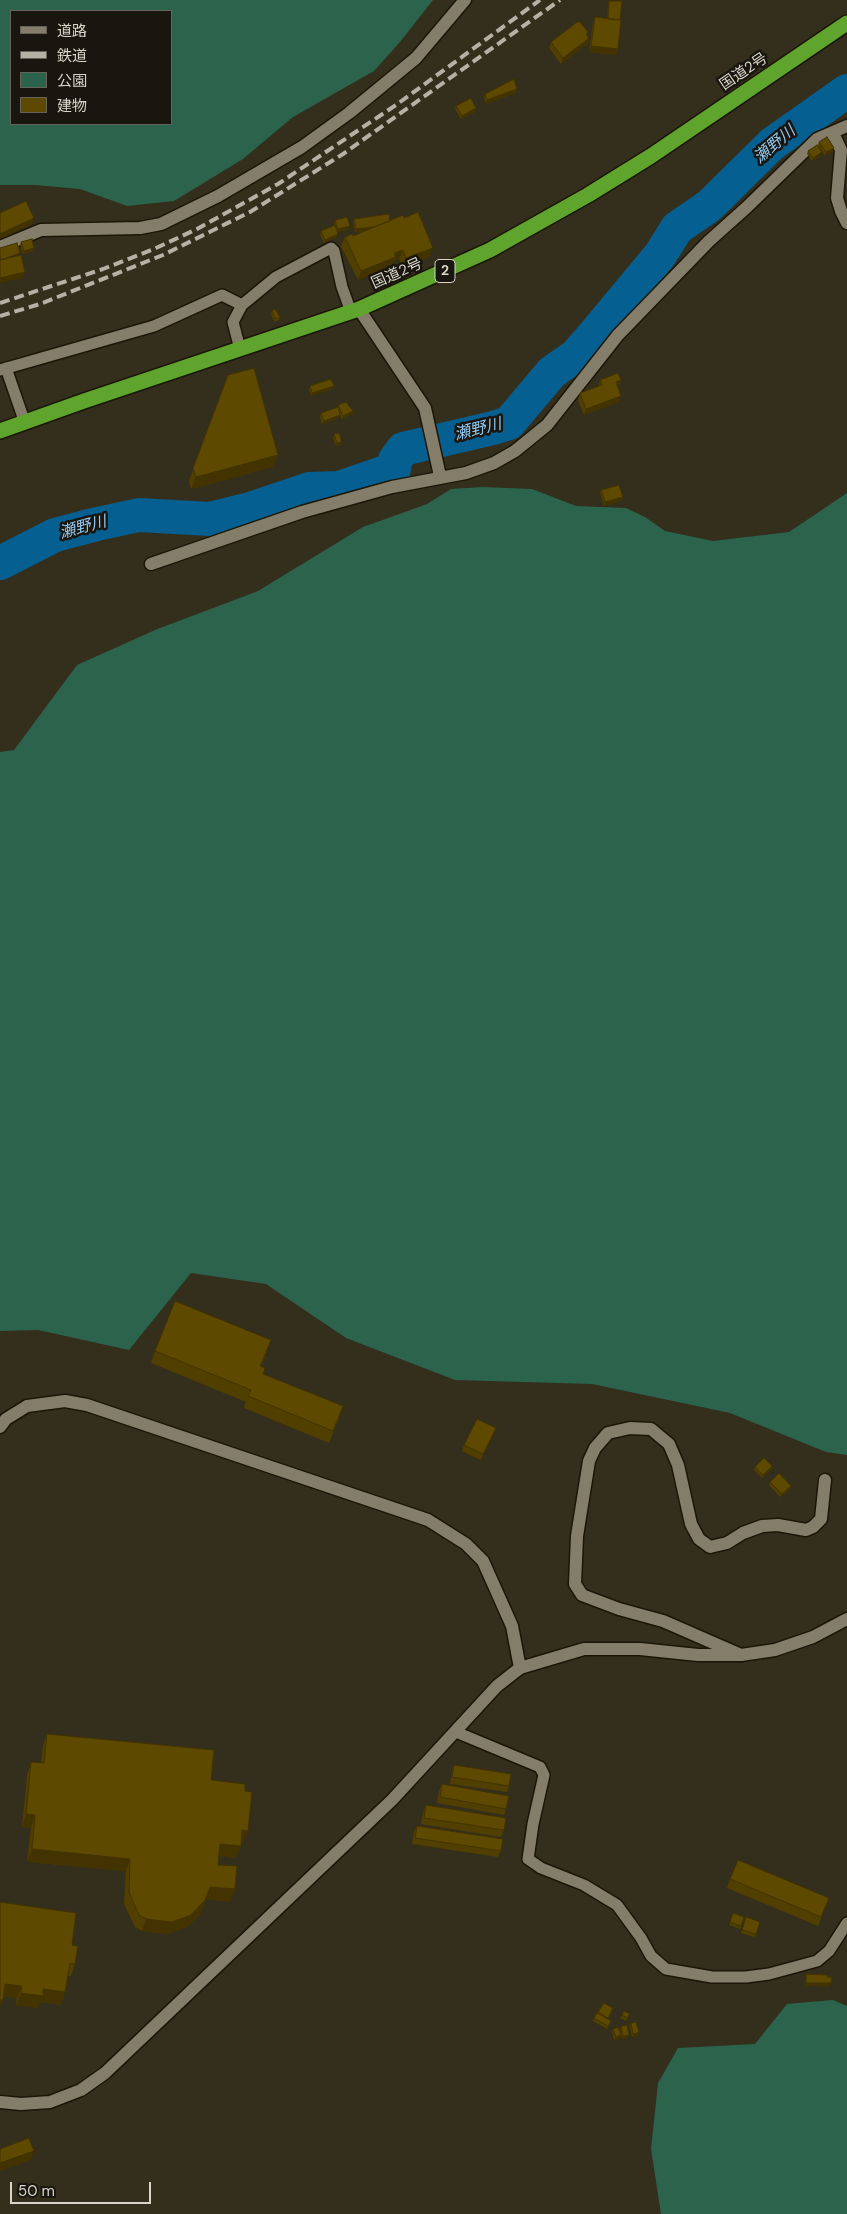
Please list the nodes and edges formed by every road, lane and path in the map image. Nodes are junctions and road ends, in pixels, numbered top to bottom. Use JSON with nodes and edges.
{"nodes":[{"id":1,"x":465,"y":0,"type":"edge"},
{"id":2,"x":847,"y":23,"type":"edge"},
{"id":3,"x":847,"y":126,"type":"edge"},
{"id":4,"x":833,"y":133,"type":"junction"},
{"id":5,"x":847,"y":223,"type":"edge"},
{"id":6,"x":0,"y":248,"type":"edge"},
{"id":7,"x":242,"y":305,"type":"junction"},
{"id":8,"x":355,"y":310,"type":"junction"},
{"id":9,"x":240,"y":349,"type":"junction"},
{"id":10,"x":3,"y":369,"type":"edge"},
{"id":11,"x":24,"y":423,"type":"junction"},
{"id":12,"x":0,"y":432,"type":"edge"},
{"id":13,"x":440,"y":476,"type":"dead end"},
{"id":14,"x":151,"y":564,"type":"dead end"},
{"id":15,"x":0,"y":1427,"type":"edge"},
{"id":16,"x":825,"y":1480,"type":"dead end"},
{"id":17,"x":847,"y":1619,"type":"edge"},
{"id":18,"x":741,"y":1655,"type":"junction"},
{"id":19,"x":520,"y":1668,"type":"junction"},
{"id":20,"x":456,"y":1732,"type":"junction"},
{"id":21,"x":847,"y":1923,"type":"edge"},
{"id":22,"x":0,"y":2102,"type":"edge"}],
"edges":[{"from":1,"to":6,"type":"street"},
{"from":2,"to":8,"type":"highway","name":"国道2号","number":"2"},
{"from":3,"to":4,"type":"street"},
{"from":4,"to":5,"type":"street"},
{"from":4,"to":14,"type":"street"},
{"from":7,"to":8,"type":"lane"},
{"from":7,"to":9,"type":"lane"},
{"from":7,"to":10,"type":"lane"},
{"from":8,"to":9,"type":"highway","name":"国道2号","number":"2"},
{"from":8,"to":13,"type":"street"},
{"from":9,"to":11,"type":"highway","name":"国道2号","number":"2"},
{"from":10,"to":11,"type":"lane"},
{"from":11,"to":12,"type":"highway","name":"国道2号","number":"2"},
{"from":15,"to":19,"type":"street"},
{"from":16,"to":18,"type":"street"},
{"from":17,"to":18,"type":"street"},
{"from":18,"to":19,"type":"street"},
{"from":19,"to":20,"type":"street"},
{"from":20,"to":21,"type":"lane"},
{"from":20,"to":22,"type":"street"}]}
